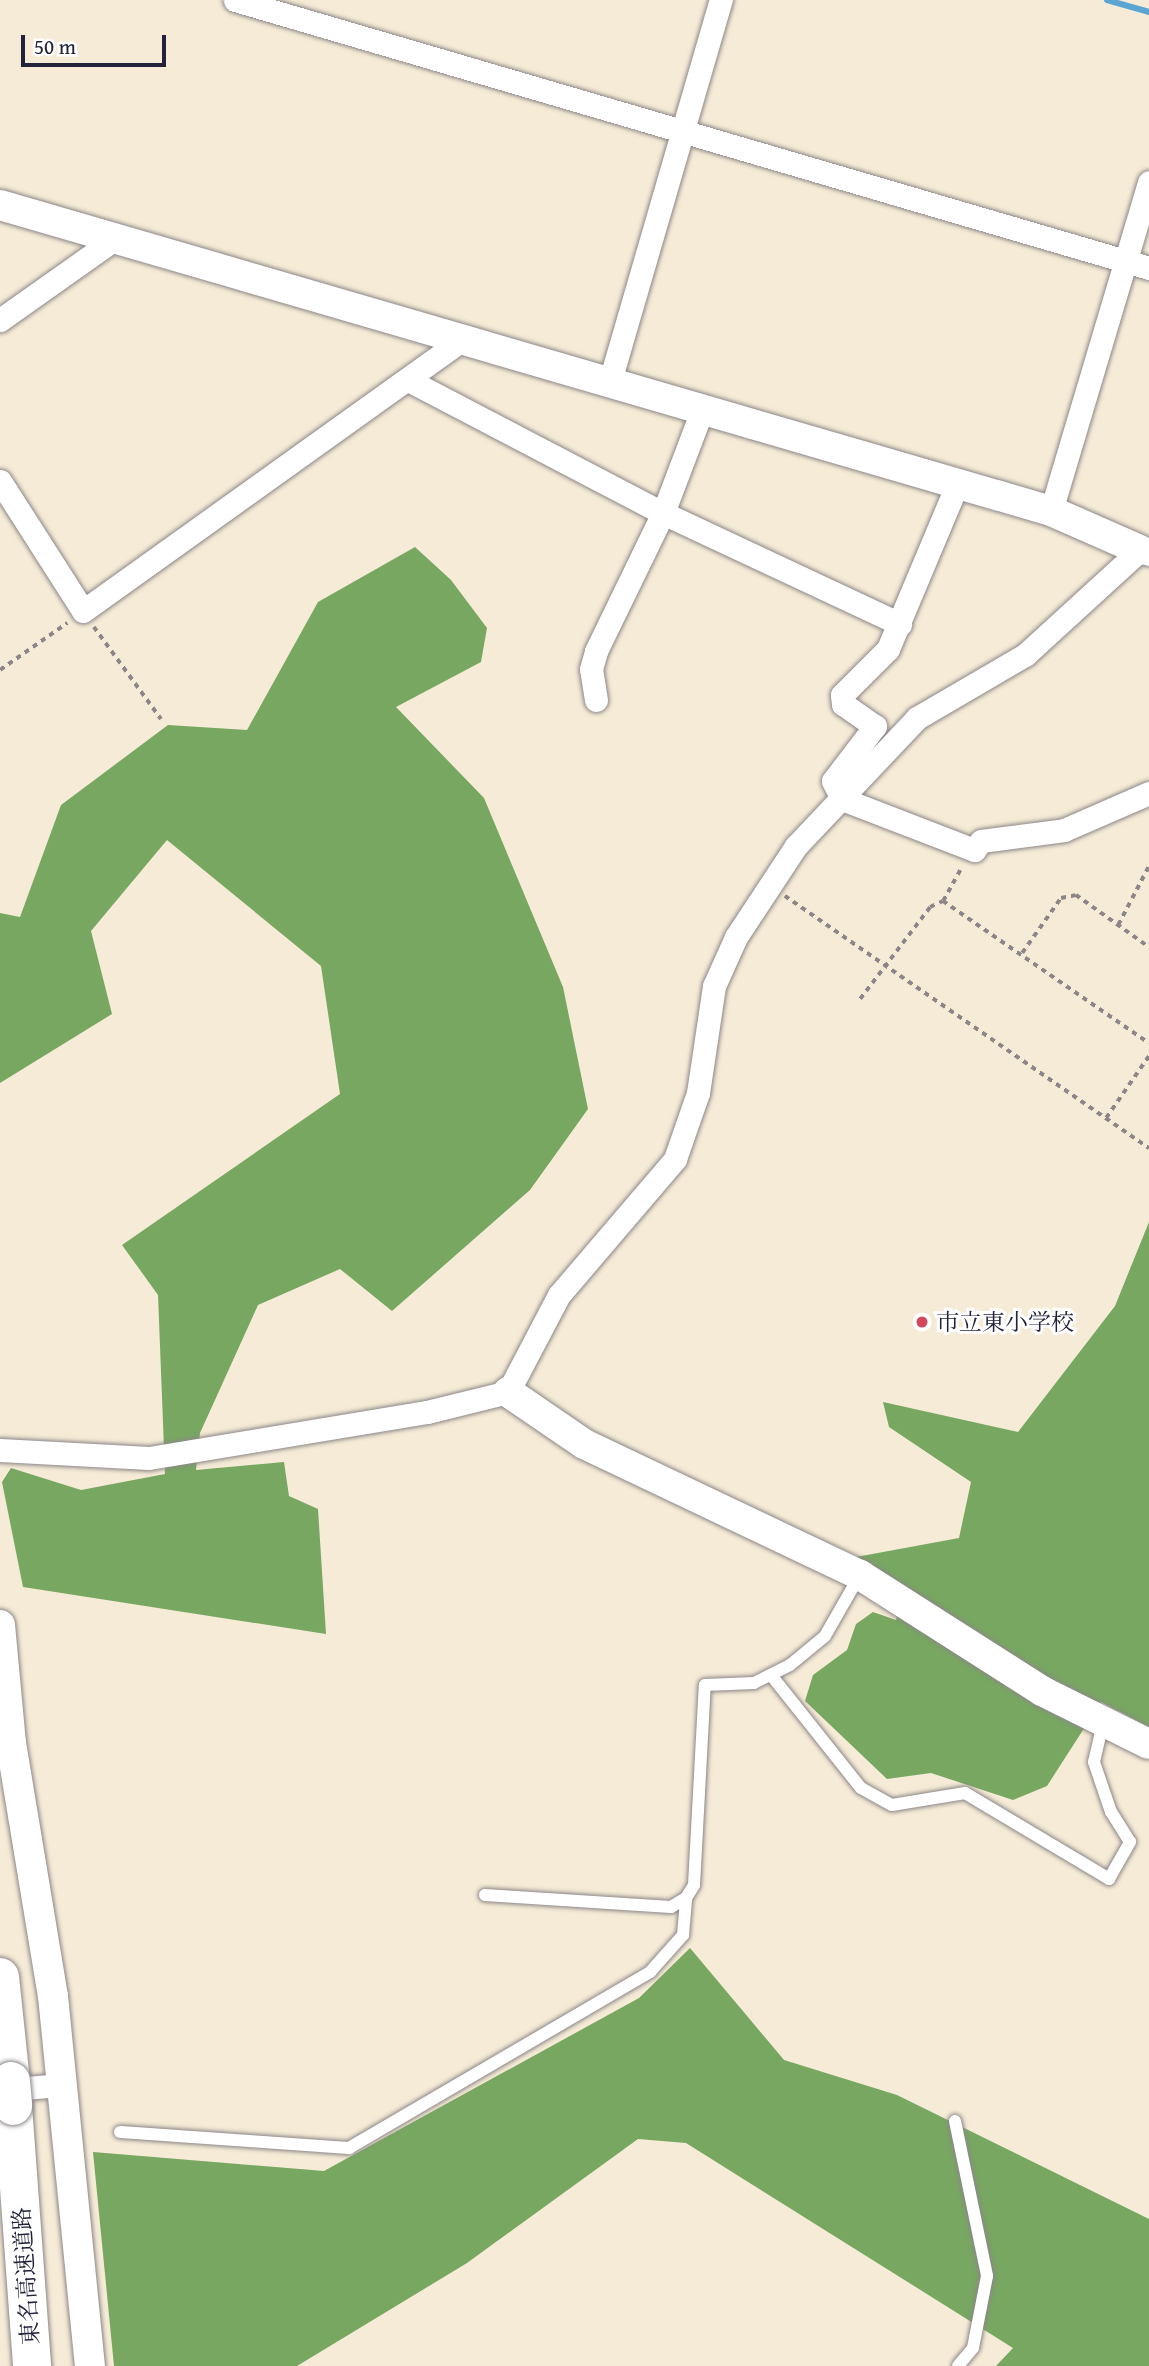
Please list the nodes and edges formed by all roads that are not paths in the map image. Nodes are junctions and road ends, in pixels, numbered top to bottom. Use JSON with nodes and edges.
{"nodes":[{"id":1,"x":235,"y":0,"type":"edge"},
{"id":2,"x":720,"y":0,"type":"edge"},
{"id":3,"x":683,"y":132,"type":"junction"},
{"id":4,"x":1149,"y":183,"type":"edge"},
{"id":5,"x":0,"y":205,"type":"edge"},
{"id":6,"x":116,"y":238,"type":"junction"},
{"id":7,"x":1126,"y":261,"type":"junction"},
{"id":8,"x":1149,"y":268,"type":"edge"},
{"id":9,"x":0,"y":320,"type":"edge"},
{"id":10,"x":466,"y":338,"type":"junction"},
{"id":11,"x":610,"y":381,"type":"junction"},
{"id":12,"x":411,"y":382,"type":"junction"},
{"id":13,"x":701,"y":413,"type":"junction"},
{"id":14,"x":0,"y":481,"type":"edge"},
{"id":15,"x":956,"y":487,"type":"junction"},
{"id":16,"x":1051,"y":511,"type":"junction"},
{"id":17,"x":663,"y":513,"type":"junction"},
{"id":18,"x":1145,"y":552,"type":"edge"},
{"id":19,"x":900,"y":624,"type":"junction"},
{"id":20,"x":596,"y":700,"type":"dead end"},
{"id":21,"x":1149,"y":793,"type":"edge"},
{"id":22,"x":842,"y":799,"type":"junction"},
{"id":23,"x":508,"y":1392,"type":"junction"},
{"id":24,"x":0,"y":1450,"type":"edge"},
{"id":25,"x":860,"y":1575,"type":"junction"},
{"id":26,"x":0,"y":1625,"type":"edge"},
{"id":27,"x":771,"y":1675,"type":"junction"},
{"id":28,"x":1103,"y":1724,"type":"junction"},
{"id":29,"x":1149,"y":1744,"type":"edge"},
{"id":30,"x":485,"y":1895,"type":"dead end"},
{"id":31,"x":686,"y":1898,"type":"junction"},
{"id":32,"x":0,"y":1977,"type":"edge"},
{"id":33,"x":60,"y":2085,"type":"junction"},
{"id":34,"x":8,"y":2092,"type":"edge"},
{"id":35,"x":955,"y":2121,"type":"dead end"},
{"id":36,"x":120,"y":2132,"type":"dead end"},
{"id":37,"x":33,"y":2366,"type":"edge"},
{"id":38,"x":90,"y":2366,"type":"edge"},
{"id":39,"x":958,"y":2366,"type":"edge"}],
"edges":[{"from":1,"to":3,"type":"street"},
{"from":2,"to":3,"type":"street"},
{"from":3,"to":7,"type":"street"},
{"from":3,"to":11,"type":"street"},
{"from":4,"to":7,"type":"street"},
{"from":5,"to":6,"type":"street"},
{"from":6,"to":9,"type":"street"},
{"from":6,"to":10,"type":"street"},
{"from":7,"to":8,"type":"street"},
{"from":7,"to":16,"type":"street"},
{"from":10,"to":11,"type":"street"},
{"from":10,"to":12,"type":"street"},
{"from":11,"to":13,"type":"street"},
{"from":12,"to":14,"type":"street"},
{"from":12,"to":17,"type":"street"},
{"from":13,"to":15,"type":"street"},
{"from":13,"to":17,"type":"street"},
{"from":15,"to":16,"type":"street"},
{"from":15,"to":19,"type":"street"},
{"from":16,"to":18,"type":"street"},
{"from":17,"to":19,"type":"street"},
{"from":17,"to":20,"type":"street"},
{"from":18,"to":22,"type":"street"},
{"from":19,"to":22,"type":"street"},
{"from":21,"to":22,"type":"street"},
{"from":22,"to":23,"type":"street"},
{"from":23,"to":24,"type":"street"},
{"from":23,"to":25,"type":"street"},
{"from":25,"to":27,"type":"lane"},
{"from":25,"to":28,"type":"street"},
{"from":26,"to":33,"type":"street"},
{"from":27,"to":28,"type":"lane"},
{"from":27,"to":31,"type":"lane"},
{"from":28,"to":29,"type":"street"},
{"from":30,"to":31,"type":"lane"},
{"from":31,"to":36,"type":"lane"},
{"from":32,"to":34,"type":"highway","name":"東名高速道路"},
{"from":33,"to":34,"type":"street"},
{"from":33,"to":38,"type":"street"},
{"from":34,"to":37,"type":"highway","name":"東名高速道路"},
{"from":35,"to":39,"type":"lane"}]}
